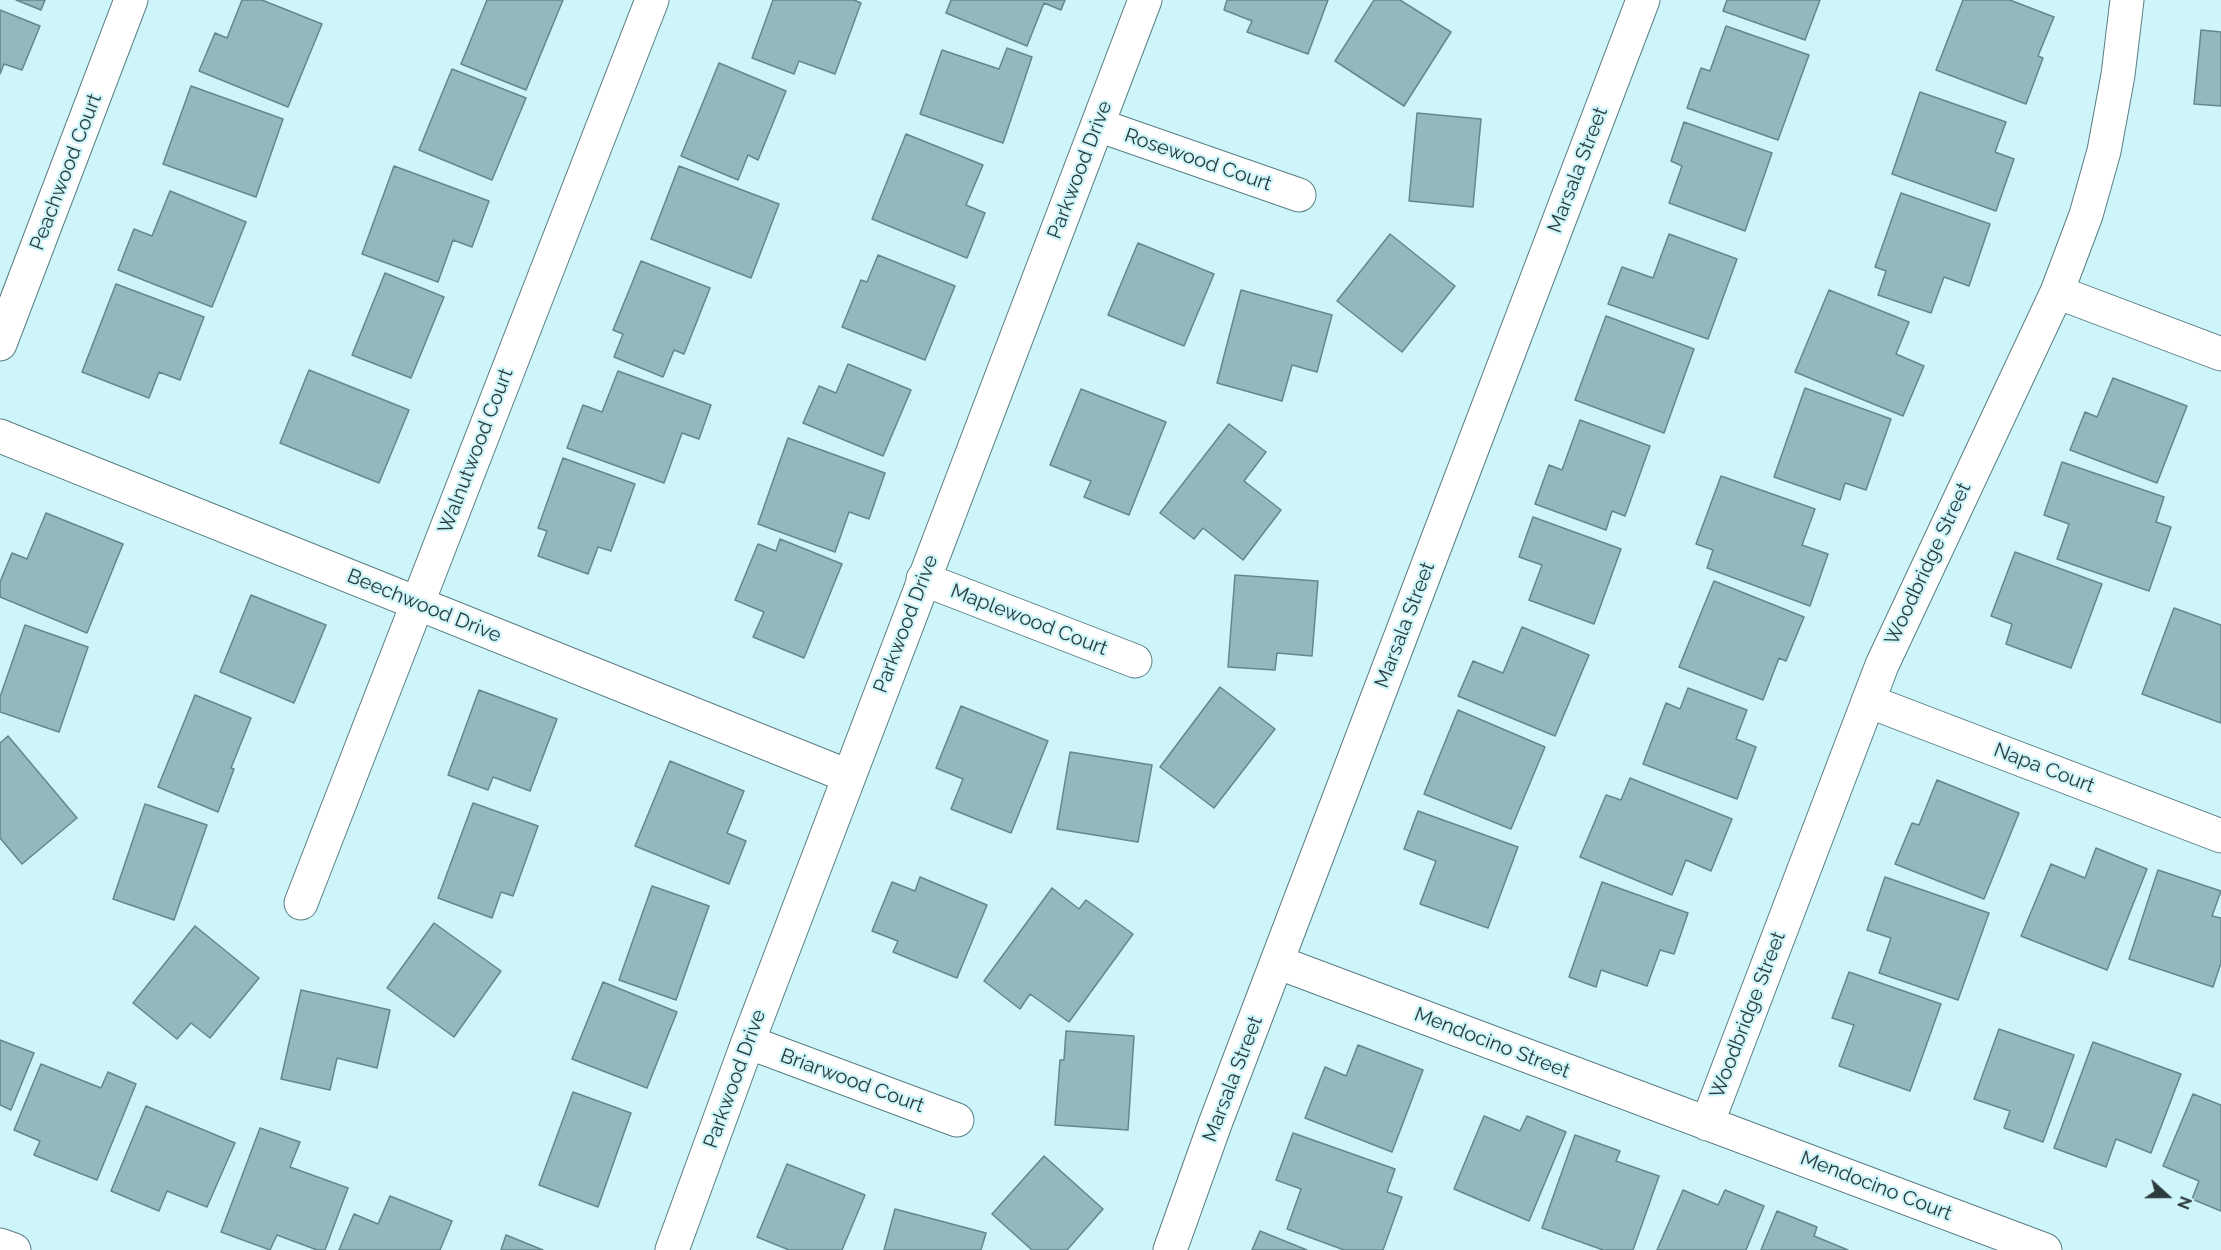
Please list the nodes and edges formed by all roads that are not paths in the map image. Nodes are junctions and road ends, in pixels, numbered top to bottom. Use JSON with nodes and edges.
{"nodes":[{"id":1,"x":131,"y":0,"type":"edge"},
{"id":2,"x":652,"y":0,"type":"edge"},
{"id":3,"x":1145,"y":0,"type":"edge"},
{"id":4,"x":1643,"y":0,"type":"edge"},
{"id":5,"x":2127,"y":0,"type":"edge"},
{"id":6,"x":1098,"y":125,"type":"junction"},
{"id":7,"x":1299,"y":195,"type":"dead end"},
{"id":8,"x":2057,"y":292,"type":"junction"},
{"id":9,"x":0,"y":344,"type":"edge"},
{"id":10,"x":2221,"y":354,"type":"edge"},
{"id":11,"x":0,"y":436,"type":"edge"},
{"id":12,"x":923,"y":579,"type":"junction"},
{"id":13,"x":417,"y":603,"type":"junction"},
{"id":14,"x":1135,"y":661,"type":"dead end"},
{"id":15,"x":1868,"y":701,"type":"junction"},
{"id":16,"x":848,"y":776,"type":"junction"},
{"id":17,"x":2221,"y":836,"type":"edge"},
{"id":18,"x":301,"y":903,"type":"dead end"},
{"id":19,"x":1277,"y":962,"type":"junction"},
{"id":20,"x":748,"y":1042,"type":"junction"},
{"id":21,"x":957,"y":1120,"type":"dead end"},
{"id":22,"x":1707,"y":1124,"type":"junction"},
{"id":23,"x":0,"y":1245,"type":"edge"},
{"id":24,"x":14,"y":1250,"type":"edge"},
{"id":25,"x":672,"y":1250,"type":"edge"},
{"id":26,"x":1170,"y":1250,"type":"edge"},
{"id":27,"x":2045,"y":1250,"type":"edge"}],
"edges":[{"from":1,"to":9,"type":"street","name":"Peachwood Court"},
{"from":2,"to":13,"type":"street","name":"Walnutwood Court"},
{"from":3,"to":6,"type":"street","name":"Parkwood Drive"},
{"from":4,"to":19,"type":"street","name":"Marsala Street"},
{"from":5,"to":8,"type":"street","name":"Woodbridge Street"},
{"from":6,"to":7,"type":"street","name":"Rosewood Court"},
{"from":6,"to":12,"type":"street","name":"Parkwood Drive"},
{"from":8,"to":10,"type":"street"},
{"from":8,"to":15,"type":"street","name":"Woodbridge Street"},
{"from":11,"to":13,"type":"street","name":"Beechwood Drive"},
{"from":12,"to":14,"type":"street","name":"Maplewood Court"},
{"from":12,"to":16,"type":"street","name":"Parkwood Drive"},
{"from":13,"to":16,"type":"street","name":"Beechwood Drive"},
{"from":13,"to":18,"type":"street","name":"Walnutwood Court"},
{"from":15,"to":17,"type":"street","name":"Napa Court"},
{"from":15,"to":22,"type":"street","name":"Woodbridge Street"},
{"from":16,"to":20,"type":"street","name":"Parkwood Drive"},
{"from":19,"to":22,"type":"street","name":"Mendocino Street"},
{"from":19,"to":26,"type":"street","name":"Marsala Street"},
{"from":20,"to":21,"type":"street","name":"Briarwood Court"},
{"from":20,"to":25,"type":"street","name":"Parkwood Drive"},
{"from":22,"to":27,"type":"street","name":"Mendocino Court"},
{"from":23,"to":24,"type":"street"}]}
